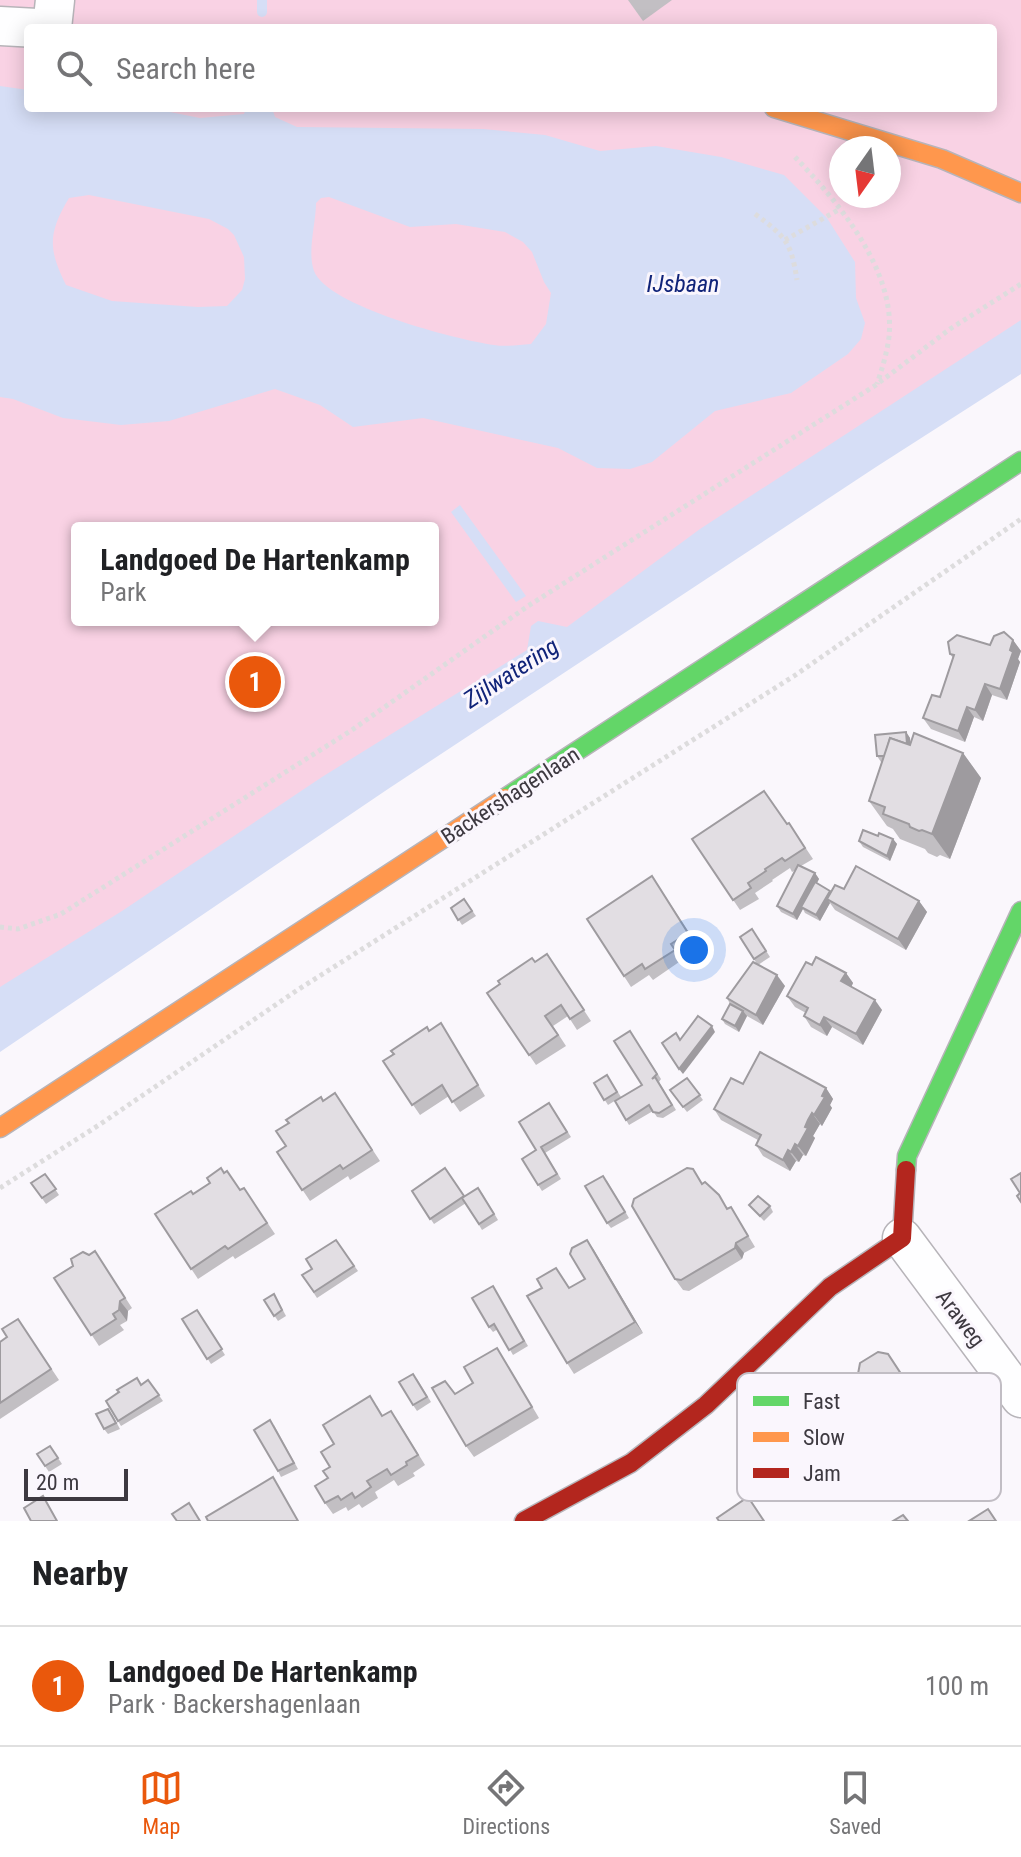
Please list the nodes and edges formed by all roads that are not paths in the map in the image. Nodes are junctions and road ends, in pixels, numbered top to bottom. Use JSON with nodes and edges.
{"nodes":[{"id":1,"x":55,"y":0,"type":"edge"},
{"id":2,"x":52,"y":24,"type":"edge"},
{"id":3,"x":0,"y":26,"type":"edge"},
{"id":4,"x":24,"y":27,"type":"edge"},
{"id":5,"x":787,"y":112,"type":"edge"},
{"id":6,"x":1021,"y":193,"type":"edge"},
{"id":7,"x":1021,"y":461,"type":"edge"},
{"id":8,"x":1021,"y":911,"type":"edge"},
{"id":9,"x":0,"y":1128,"type":"edge"},
{"id":10,"x":902,"y":1238,"type":"junction"},
{"id":11,"x":740,"y":1373,"type":"edge"},
{"id":12,"x":737,"y":1376,"type":"edge"},
{"id":13,"x":1021,"y":1398,"type":"edge"},
{"id":14,"x":524,"y":1521,"type":"edge"}],
"edges":[{"from":1,"to":2,"type":"street"},
{"from":3,"to":4,"type":"street"},
{"from":5,"to":6,"type":"street"},
{"from":7,"to":9,"type":"street","name":"Backershagenlaan"},
{"from":8,"to":10,"type":"street"},
{"from":10,"to":11,"type":"street"},
{"from":10,"to":13,"type":"street","name":"Araweg"},
{"from":12,"to":14,"type":"street"}]}
